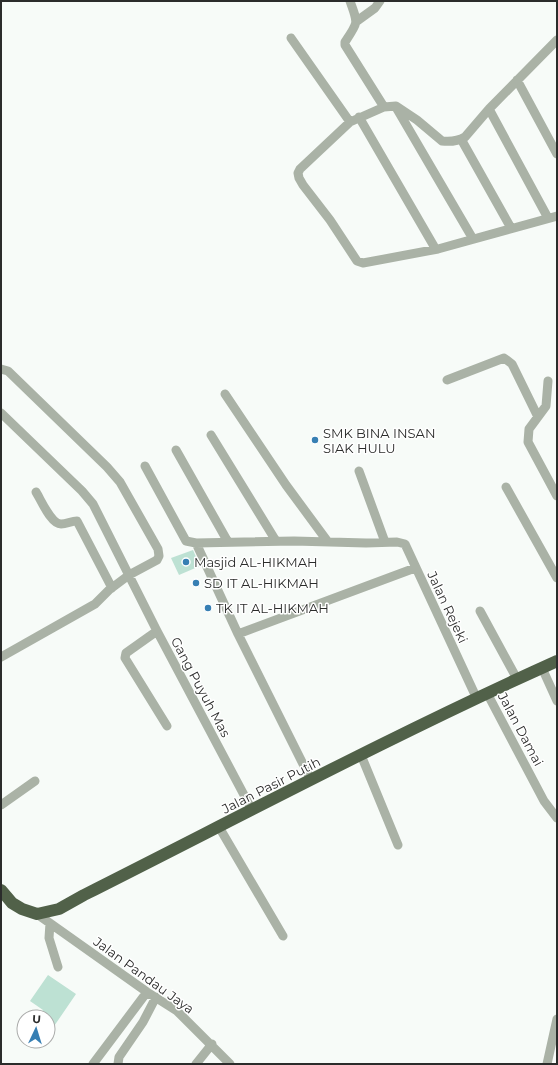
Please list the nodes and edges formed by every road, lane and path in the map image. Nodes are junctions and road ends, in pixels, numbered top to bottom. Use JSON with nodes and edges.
{"nodes":[{"id":1,"x":350,"y":1,"type":"edge"},
{"id":2,"x":380,"y":1,"type":"edge"},
{"id":3,"x":357,"y":21,"type":"junction"},
{"id":4,"x":291,"y":38,"type":"dead end"},
{"id":5,"x":557,"y":40,"type":"edge"},
{"id":6,"x":518,"y":80,"type":"junction"},
{"id":7,"x":396,"y":106,"type":"junction"},
{"id":8,"x":384,"y":107,"type":"junction"},
{"id":9,"x":490,"y":109,"type":"junction"},
{"id":10,"x":359,"y":117,"type":"junction"},
{"id":11,"x":350,"y":122,"type":"junction"},
{"id":12,"x":461,"y":140,"type":"junction"},
{"id":13,"x":557,"y":154,"type":"edge"},
{"id":14,"x":553,"y":217,"type":"edge"},
{"id":15,"x":511,"y":228,"type":"junction"},
{"id":16,"x":473,"y":239,"type":"junction"},
{"id":17,"x":438,"y":249,"type":"junction"},
{"id":18,"x":1,"y":369,"type":"edge"},
{"id":19,"x":447,"y":380,"type":"dead end"},
{"id":20,"x":548,"y":381,"type":"dead end"},
{"id":21,"x":225,"y":394,"type":"dead end"},
{"id":22,"x":1,"y":413,"type":"edge"},
{"id":23,"x":538,"y":417,"type":"junction"},
{"id":24,"x":211,"y":435,"type":"dead end"},
{"id":25,"x":176,"y":450,"type":"dead end"},
{"id":26,"x":146,"y":466,"type":"dead end"},
{"id":27,"x":359,"y":471,"type":"dead end"},
{"id":28,"x":506,"y":487,"type":"dead end"},
{"id":29,"x":36,"y":492,"type":"dead end"},
{"id":30,"x":557,"y":496,"type":"edge"},
{"id":31,"x":276,"y":541,"type":"junction"},
{"id":32,"x":228,"y":542,"type":"junction"},
{"id":33,"x":328,"y":542,"type":"junction"},
{"id":34,"x":385,"y":542,"type":"junction"},
{"id":35,"x":196,"y":543,"type":"junction"},
{"id":36,"x":415,"y":568,"type":"junction"},
{"id":37,"x":129,"y":575,"type":"junction"},
{"id":38,"x":557,"y":578,"type":"edge"},
{"id":39,"x":112,"y":588,"type":"junction"},
{"id":40,"x":480,"y":611,"type":"dead end"},
{"id":41,"x":157,"y":631,"type":"junction"},
{"id":42,"x":238,"y":634,"type":"junction"},
{"id":43,"x":1,"y":657,"type":"edge"},
{"id":44,"x":557,"y":661,"type":"edge"},
{"id":45,"x":542,"y":668,"type":"junction"},
{"id":46,"x":517,"y":679,"type":"junction"},
{"id":47,"x":482,"y":696,"type":"junction"},
{"id":48,"x":557,"y":701,"type":"edge"},
{"id":49,"x":167,"y":726,"type":"dead end"},
{"id":50,"x":361,"y":755,"type":"junction"},
{"id":51,"x":35,"y":780,"type":"dead end"},
{"id":52,"x":311,"y":780,"type":"junction"},
{"id":53,"x":1,"y":804,"type":"edge"},
{"id":54,"x":252,"y":810,"type":"junction"},
{"id":55,"x":557,"y":818,"type":"edge"},
{"id":56,"x":219,"y":828,"type":"junction"},
{"id":57,"x":398,"y":845,"type":"dead end"},
{"id":58,"x":1,"y":890,"type":"edge"},
{"id":59,"x":37,"y":914,"type":"junction"},
{"id":60,"x":50,"y":923,"type":"junction"},
{"id":61,"x":283,"y":936,"type":"dead end"},
{"id":62,"x":58,"y":968,"type":"dead end"},
{"id":63,"x":147,"y":992,"type":"junction"},
{"id":64,"x":156,"y":997,"type":"junction"},
{"id":65,"x":557,"y":1019,"type":"edge"},
{"id":66,"x":212,"y":1044,"type":"junction"},
{"id":67,"x":93,"y":1064,"type":"edge"},
{"id":68,"x":118,"y":1064,"type":"edge"},
{"id":69,"x":196,"y":1064,"type":"edge"},
{"id":70,"x":230,"y":1064,"type":"edge"},
{"id":71,"x":548,"y":1064,"type":"edge"}],
"edges":[{"from":1,"to":3,"type":"street"},
{"from":2,"to":3,"type":"street"},
{"from":3,"to":8,"type":"street"},
{"from":4,"to":11,"type":"street"},
{"from":5,"to":6,"type":"street"},
{"from":6,"to":9,"type":"street"},
{"from":6,"to":13,"type":"street"},
{"from":7,"to":8,"type":"street"},
{"from":7,"to":12,"type":"street"},
{"from":7,"to":16,"type":"street"},
{"from":8,"to":10,"type":"street"},
{"from":9,"to":12,"type":"street"},
{"from":9,"to":14,"type":"street"},
{"from":10,"to":11,"type":"street"},
{"from":10,"to":17,"type":"street"},
{"from":11,"to":17,"type":"street"},
{"from":12,"to":15,"type":"street"},
{"from":14,"to":15,"type":"street"},
{"from":15,"to":16,"type":"street"},
{"from":16,"to":17,"type":"street"},
{"from":18,"to":37,"type":"street"},
{"from":19,"to":23,"type":"street"},
{"from":20,"to":23,"type":"street"},
{"from":21,"to":33,"type":"street"},
{"from":22,"to":37,"type":"street","name":"Gang Puyuh Mas"},
{"from":23,"to":30,"type":"street"},
{"from":24,"to":31,"type":"street"},
{"from":25,"to":32,"type":"street"},
{"from":26,"to":35,"type":"street"},
{"from":27,"to":34,"type":"street"},
{"from":28,"to":38,"type":"street"},
{"from":29,"to":39,"type":"street"},
{"from":31,"to":32,"type":"street","name":"Jalan Rejeki"},
{"from":31,"to":33,"type":"street","name":"Jalan Rejeki"},
{"from":32,"to":35,"type":"street","name":"Jalan Rejeki"},
{"from":33,"to":34,"type":"street","name":"Jalan Rejeki"},
{"from":34,"to":36,"type":"street","name":"Jalan Rejeki"},
{"from":35,"to":42,"type":"street"},
{"from":36,"to":42,"type":"street"},
{"from":36,"to":47,"type":"street","name":"Jalan Rejeki"},
{"from":37,"to":39,"type":"street"},
{"from":37,"to":41,"type":"street","name":"Gang Puyuh Mas"},
{"from":39,"to":43,"type":"street"},
{"from":40,"to":46,"type":"street"},
{"from":41,"to":49,"type":"street"},
{"from":41,"to":54,"type":"street","name":"Gang Puyuh Mas"},
{"from":42,"to":52,"type":"street"},
{"from":44,"to":45,"type":"highway","name":"Jalan Pasir Putih"},
{"from":45,"to":46,"type":"highway","name":"Jalan Pasir Putih"},
{"from":45,"to":48,"type":"street"},
{"from":46,"to":47,"type":"highway","name":"Jalan Pasir Putih"},
{"from":47,"to":50,"type":"highway","name":"Jalan Pasir Putih"},
{"from":47,"to":55,"type":"street","name":"Jalan Damai"},
{"from":50,"to":52,"type":"highway","name":"Jalan Pasir Putih"},
{"from":50,"to":57,"type":"street"},
{"from":51,"to":53,"type":"street"},
{"from":52,"to":54,"type":"highway","name":"Jalan Pasir Putih"},
{"from":54,"to":56,"type":"highway","name":"Jalan Pasir Putih"},
{"from":56,"to":59,"type":"highway","name":"Jalan Pasir Putih"},
{"from":56,"to":61,"type":"street"},
{"from":58,"to":59,"type":"highway"},
{"from":59,"to":60,"type":"street","name":"Jalan Pandau Jaya"},
{"from":60,"to":62,"type":"street"},
{"from":60,"to":63,"type":"street","name":"Jalan Pandau Jaya"},
{"from":63,"to":64,"type":"street","name":"Jalan Pandau Jaya"},
{"from":63,"to":67,"type":"street"},
{"from":64,"to":66,"type":"street","name":"Jalan Pandau Jaya"},
{"from":64,"to":68,"type":"street"},
{"from":65,"to":71,"type":"street"},
{"from":66,"to":69,"type":"street"},
{"from":66,"to":70,"type":"street","name":"Jalan Pandau Jaya"}]}
